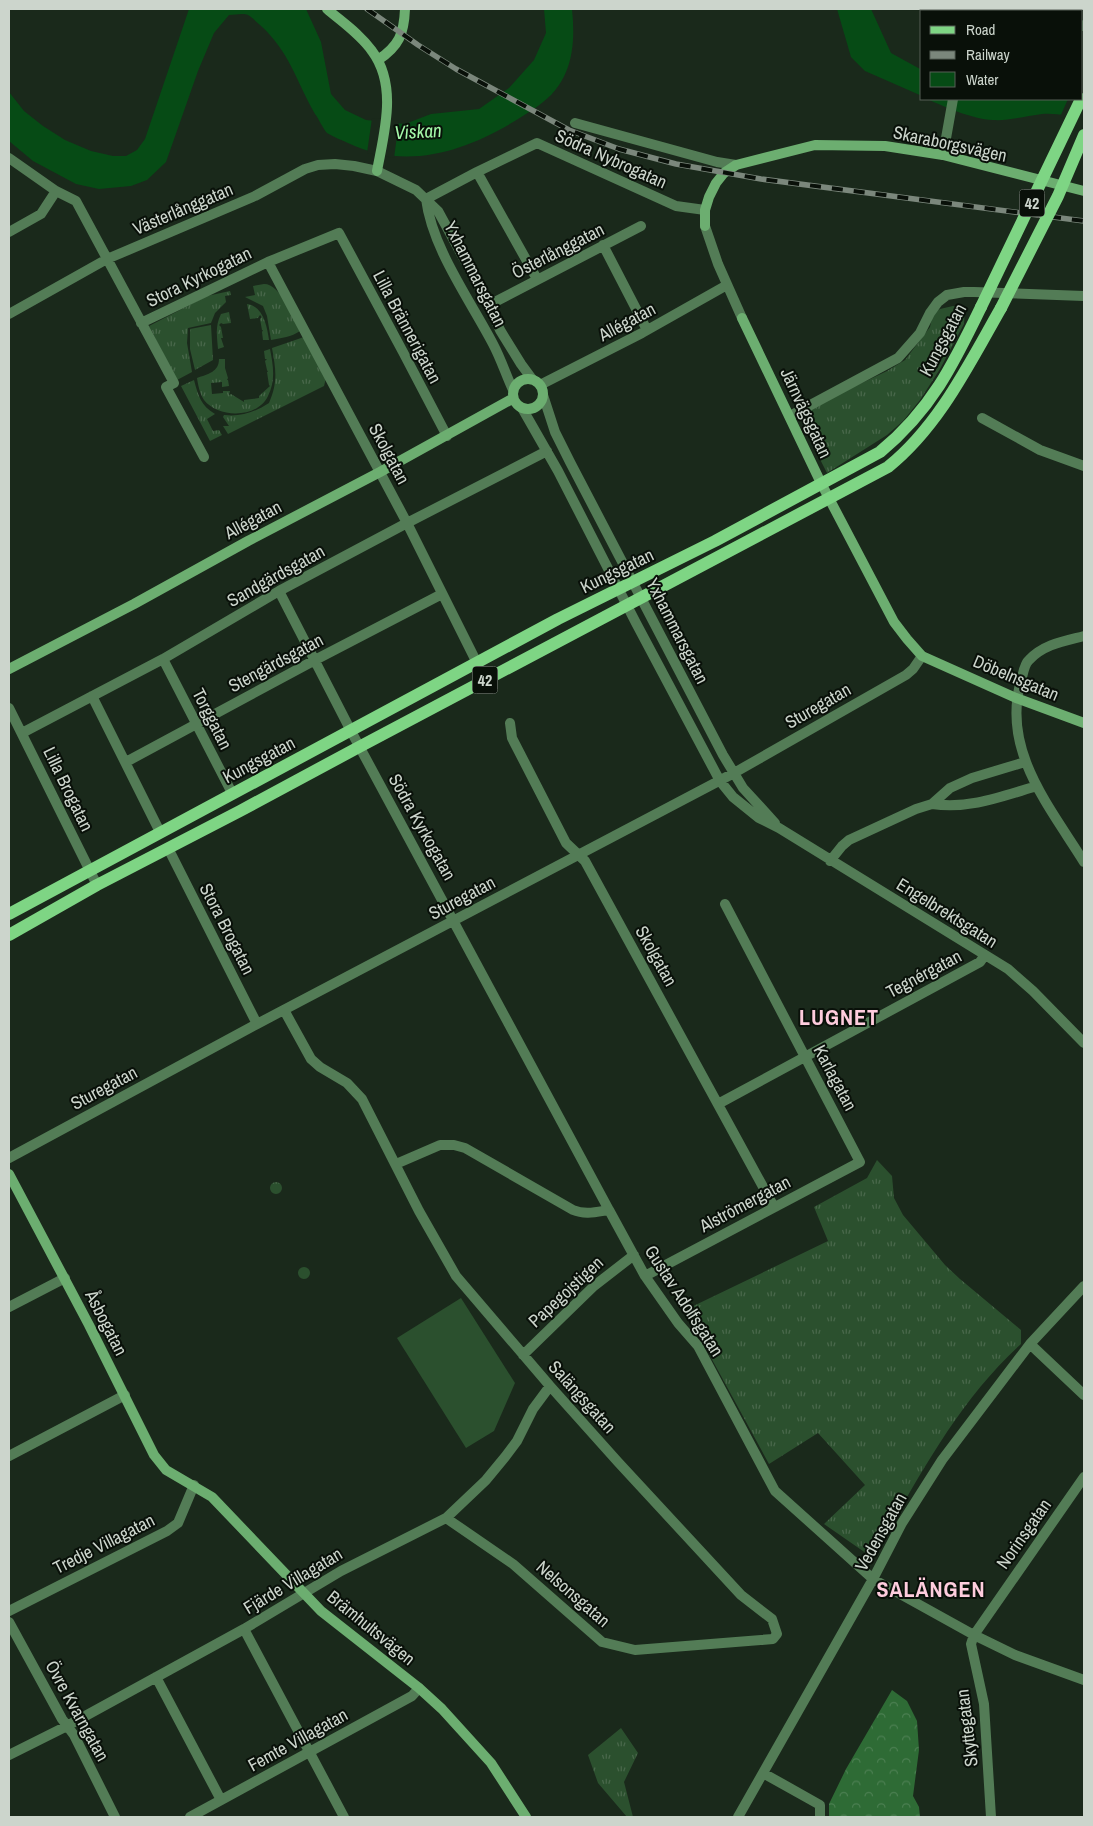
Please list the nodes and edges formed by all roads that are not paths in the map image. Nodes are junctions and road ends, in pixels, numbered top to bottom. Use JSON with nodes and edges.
{"nodes":[{"id":1,"x":327,"y":9,"type":"edge"},
{"id":2,"x":405,"y":9,"type":"edge"},
{"id":3,"x":378,"y":60,"type":"junction"},
{"id":4,"x":953,"y":100,"type":"edge"},
{"id":5,"x":1080,"y":100,"type":"edge"},
{"id":6,"x":575,"y":123,"type":"dead end"},
{"id":7,"x":1084,"y":136,"type":"edge"},
{"id":8,"x":943,"y":155,"type":"junction"},
{"id":9,"x":9,"y":158,"type":"edge"},
{"id":10,"x":736,"y":165,"type":"junction"},
{"id":11,"x":377,"y":171,"type":"junction"},
{"id":12,"x":477,"y":172,"type":"junction"},
{"id":13,"x":56,"y":191,"type":"junction"},
{"id":14,"x":1084,"y":191,"type":"edge"},
{"id":15,"x":426,"y":199,"type":"junction"},
{"id":16,"x":705,"y":210,"type":"junction"},
{"id":17,"x":641,"y":226,"type":"dead end"},
{"id":18,"x":9,"y":232,"type":"edge"},
{"id":19,"x":339,"y":233,"type":"joint"},
{"id":20,"x":603,"y":246,"type":"junction"},
{"id":21,"x":107,"y":259,"type":"junction"},
{"id":22,"x":268,"y":262,"type":"junction"},
{"id":23,"x":537,"y":279,"type":"junction"},
{"id":24,"x":727,"y":285,"type":"junction"},
{"id":25,"x":1084,"y":296,"type":"edge"},
{"id":26,"x":489,"y":305,"type":"junction"},
{"id":27,"x":9,"y":314,"type":"edge"},
{"id":28,"x":141,"y":323,"type":"junction"},
{"id":29,"x":646,"y":330,"type":"junction"},
{"id":30,"x":538,"y":386,"type":"junction"},
{"id":31,"x":513,"y":394,"type":"junction"},
{"id":32,"x":522,"y":408,"type":"junction"},
{"id":33,"x":790,"y":416,"type":"junction"},
{"id":34,"x":982,"y":418,"type":"dead end"},
{"id":35,"x":446,"y":436,"type":"junction"},
{"id":36,"x":547,"y":451,"type":"junction"},
{"id":37,"x":204,"y":457,"type":"dead end"},
{"id":38,"x":1084,"y":466,"type":"edge"},
{"id":39,"x":380,"y":472,"type":"junction"},
{"id":40,"x":821,"y":484,"type":"junction"},
{"id":41,"x":829,"y":498,"type":"junction"},
{"id":42,"x":407,"y":523,"type":"junction"},
{"id":43,"x":633,"y":582,"type":"junction"},
{"id":44,"x":619,"y":589,"type":"junction"},
{"id":45,"x":279,"y":591,"type":"junction"},
{"id":46,"x":442,"y":594,"type":"junction"},
{"id":47,"x":642,"y":598,"type":"junction"},
{"id":48,"x":628,"y":606,"type":"junction"},
{"id":49,"x":1084,"y":636,"type":"edge"},
{"id":50,"x":922,"y":656,"type":"junction"},
{"id":51,"x":163,"y":659,"type":"junction"},
{"id":52,"x":315,"y":660,"type":"junction"},
{"id":53,"x":936,"y":662,"type":"joint"},
{"id":54,"x":477,"y":663,"type":"junction"},
{"id":55,"x":9,"y":669,"type":"edge"},
{"id":56,"x":92,"y":696,"type":"junction"},
{"id":57,"x":1016,"y":698,"type":"junction"},
{"id":58,"x":9,"y":708,"type":"edge"},
{"id":59,"x":510,"y":723,"type":"dead end"},
{"id":60,"x":1084,"y":723,"type":"edge"},
{"id":61,"x":197,"y":724,"type":"junction"},
{"id":62,"x":351,"y":731,"type":"junction"},
{"id":63,"x":22,"y":733,"type":"junction"},
{"id":64,"x":359,"y":747,"type":"junction"},
{"id":65,"x":126,"y":762,"type":"junction"},
{"id":66,"x":1025,"y":762,"type":"junction"},
{"id":67,"x":734,"y":773,"type":"junction"},
{"id":68,"x":720,"y":780,"type":"junction"},
{"id":69,"x":1037,"y":786,"type":"junction"},
{"id":70,"x":232,"y":793,"type":"junction"},
{"id":71,"x":932,"y":804,"type":"junction"},
{"id":72,"x":779,"y":828,"type":"junction"},
{"id":73,"x":160,"y":832,"type":"junction"},
{"id":74,"x":168,"y":848,"type":"junction"},
{"id":75,"x":579,"y":855,"type":"junction"},
{"id":76,"x":830,"y":860,"type":"junction"},
{"id":77,"x":1084,"y":862,"type":"edge"},
{"id":78,"x":90,"y":870,"type":"junction"},
{"id":79,"x":97,"y":885,"type":"junction"},
{"id":80,"x":725,"y":904,"type":"dead end"},
{"id":81,"x":9,"y":914,"type":"edge"},
{"id":82,"x":454,"y":921,"type":"junction"},
{"id":83,"x":9,"y":935,"type":"edge"},
{"id":84,"x":985,"y":955,"type":"junction"},
{"id":85,"x":284,"y":1010,"type":"junction"},
{"id":86,"x":257,"y":1024,"type":"junction"},
{"id":87,"x":1084,"y":1043,"type":"edge"},
{"id":88,"x":806,"y":1056,"type":"junction"},
{"id":89,"x":718,"y":1104,"type":"junction"},
{"id":90,"x":9,"y":1158,"type":"edge"},
{"id":91,"x":860,"y":1162,"type":"joint"},
{"id":92,"x":396,"y":1164,"type":"junction"},
{"id":93,"x":9,"y":1174,"type":"edge"},
{"id":94,"x":774,"y":1207,"type":"junction"},
{"id":95,"x":608,"y":1210,"type":"junction"},
{"id":96,"x":634,"y":1255,"type":"junction"},
{"id":97,"x":645,"y":1276,"type":"junction"},
{"id":98,"x":65,"y":1278,"type":"junction"},
{"id":99,"x":1084,"y":1286,"type":"edge"},
{"id":100,"x":9,"y":1307,"type":"edge"},
{"id":101,"x":1030,"y":1344,"type":"junction"},
{"id":102,"x":523,"y":1355,"type":"junction"},
{"id":103,"x":550,"y":1386,"type":"junction"},
{"id":104,"x":1084,"y":1394,"type":"edge"},
{"id":105,"x":125,"y":1395,"type":"junction"},
{"id":106,"x":9,"y":1456,"type":"edge"},
{"id":107,"x":1084,"y":1477,"type":"edge"},
{"id":108,"x":181,"y":1479,"type":"joint"},
{"id":109,"x":194,"y":1486,"type":"junction"},
{"id":110,"x":446,"y":1518,"type":"junction"},
{"id":111,"x":873,"y":1579,"type":"junction"},
{"id":112,"x":304,"y":1593,"type":"junction"},
{"id":113,"x":9,"y":1611,"type":"edge"},
{"id":114,"x":9,"y":1622,"type":"edge"},
{"id":115,"x":775,"y":1628,"type":"joint"},
{"id":116,"x":244,"y":1629,"type":"junction"},
{"id":117,"x":974,"y":1635,"type":"junction"},
{"id":118,"x":156,"y":1677,"type":"junction"},
{"id":119,"x":1084,"y":1680,"type":"edge"},
{"id":120,"x":419,"y":1688,"type":"junction"},
{"id":121,"x":67,"y":1726,"type":"junction"},
{"id":122,"x":310,"y":1752,"type":"junction"},
{"id":123,"x":9,"y":1755,"type":"edge"},
{"id":124,"x":763,"y":1773,"type":"junction"},
{"id":125,"x":221,"y":1800,"type":"junction"},
{"id":126,"x":115,"y":1817,"type":"edge"},
{"id":127,"x":190,"y":1817,"type":"edge"},
{"id":128,"x":344,"y":1817,"type":"edge"},
{"id":129,"x":526,"y":1817,"type":"edge"},
{"id":130,"x":738,"y":1817,"type":"edge"},
{"id":131,"x":820,"y":1817,"type":"edge"},
{"id":132,"x":991,"y":1817,"type":"edge"}],
"edges":[{"from":1,"to":3,"type":"street"},
{"from":2,"to":3,"type":"street"},
{"from":3,"to":11,"type":"street"},
{"from":4,"to":8,"type":"street"},
{"from":5,"to":40,"type":"main road","name":"Kungsgatan","number":"42","bridge":true},
{"from":6,"to":10,"type":"street","name":"Skaraborgsvägen"},
{"from":7,"to":41,"type":"main road","name":"Kungsgatan","number":"42","bridge":true},
{"from":8,"to":10,"type":"street","name":"Skaraborgsvägen"},
{"from":8,"to":14,"type":"street","name":"Skaraborgsvägen"},
{"from":9,"to":13,"type":"street","name":"Stora Kyrkogatan"},
{"from":10,"to":16,"type":"street","name":"Järnvägsgatan"},
{"from":11,"to":15,"type":"street","name":"Yxhammarsgatan"},
{"from":11,"to":21,"type":"street","name":"Västerlånggatan"},
{"from":12,"to":15,"type":"street","name":"Södra Nybrogatan"},
{"from":12,"to":16,"type":"street","name":"Södra Nybrogatan"},
{"from":12,"to":23,"type":"street"},
{"from":13,"to":18,"type":"street"},
{"from":13,"to":21,"type":"street","name":"Stora Kyrkogatan"},
{"from":15,"to":26,"type":"street","name":"Yxhammarsgatan"},
{"from":15,"to":31,"type":"street","name":"Yxhammarsgatan"},
{"from":16,"to":24,"type":"street","name":"Järnvägsgatan"},
{"from":17,"to":20,"type":"street","name":"Österlånggatan"},
{"from":19,"to":22,"type":"street","name":"Stora Kyrkogatan"},
{"from":19,"to":35,"type":"street","name":"Lilla Brännerigatan"},
{"from":20,"to":23,"type":"street","name":"Österlånggatan"},
{"from":20,"to":29,"type":"street"},
{"from":21,"to":27,"type":"street","name":"Västerlånggatan"},
{"from":21,"to":28,"type":"street","name":"Stora Kyrkogatan"},
{"from":22,"to":28,"type":"street","name":"Stora Kyrkogatan"},
{"from":22,"to":39,"type":"street","name":"Skolgatan"},
{"from":23,"to":26,"type":"street","name":"Österlånggatan"},
{"from":24,"to":29,"type":"street","name":"Allégatan"},
{"from":24,"to":33,"type":"street","name":"Järnvägsgatan"},
{"from":25,"to":33,"type":"street"},
{"from":26,"to":30,"type":"street","name":"Yxhammarsgatan"},
{"from":28,"to":37,"type":"street"},
{"from":29,"to":30,"type":"street","name":"Allégatan"},
{"from":30,"to":31,"type":"street","name":"Allégatan"},
{"from":30,"to":32,"type":"street","name":"Allégatan"},
{"from":30,"to":43,"type":"street","name":"Yxhammarsgatan"},
{"from":31,"to":32,"type":"street"},
{"from":31,"to":35,"type":"street","name":"Allégatan"},
{"from":32,"to":36,"type":"street","name":"Yxhammarsgatan"},
{"from":33,"to":40,"type":"street","name":"Järnvägsgatan"},
{"from":34,"to":38,"type":"street"},
{"from":35,"to":39,"type":"street","name":"Allégatan"},
{"from":36,"to":42,"type":"street","name":"Sandgärdsgatan"},
{"from":36,"to":44,"type":"street","name":"Yxhammarsgatan"},
{"from":39,"to":42,"type":"street","name":"Skolgatan"},
{"from":39,"to":55,"type":"street","name":"Allégatan"},
{"from":40,"to":41,"type":"street","name":"Järnvägsgatan"},
{"from":40,"to":43,"type":"main road","name":"Kungsgatan","number":"42"},
{"from":41,"to":47,"type":"main road","name":"Kungsgatan","number":"42"},
{"from":41,"to":50,"type":"street","name":"Järnvägsgatan"},
{"from":42,"to":45,"type":"street","name":"Sandgärdsgatan"},
{"from":42,"to":46,"type":"street","name":"Skolgatan"},
{"from":43,"to":44,"type":"main road","name":"Kungsgatan","number":"42"},
{"from":43,"to":47,"type":"street","name":"Yxhammarsgatan"},
{"from":44,"to":48,"type":"street","name":"Yxhammarsgatan"},
{"from":44,"to":54,"type":"main road","name":"Kungsgatan","number":"42"},
{"from":45,"to":51,"type":"street","name":"Sandgärdsgatan"},
{"from":45,"to":52,"type":"street","name":"Södra Kyrkogatan"},
{"from":46,"to":52,"type":"street","name":"Stengärdsgatan"},
{"from":46,"to":54,"type":"street","name":"Skolgatan"},
{"from":47,"to":48,"type":"main road","name":"Kungsgatan","number":"42"},
{"from":47,"to":67,"type":"street","name":"Yxhammarsgatan"},
{"from":48,"to":64,"type":"main road","name":"Kungsgatan","number":"42"},
{"from":48,"to":68,"type":"street","name":"Yxhammarsgatan"},
{"from":49,"to":57,"type":"street"},
{"from":50,"to":53,"type":"street","name":"Järnvägsgatan"},
{"from":50,"to":67,"type":"street","name":"Sturegatan"},
{"from":51,"to":56,"type":"street","name":"Sandgärdsgatan"},
{"from":51,"to":61,"type":"street","name":"Torggatan"},
{"from":52,"to":61,"type":"street","name":"Stengärdsgatan"},
{"from":52,"to":62,"type":"street","name":"Södra Kyrkogatan"},
{"from":53,"to":57,"type":"street","name":"Döbelnsgatan"},
{"from":54,"to":62,"type":"main road","name":"Kungsgatan","number":"42"},
{"from":56,"to":63,"type":"street","name":"Sandgärdsgatan"},
{"from":56,"to":65,"type":"street"},
{"from":57,"to":60,"type":"street","name":"Döbelnsgatan"},
{"from":57,"to":66,"type":"street"},
{"from":58,"to":63,"type":"street","name":"Lilla Brogatan"},
{"from":59,"to":75,"type":"street","name":"Skolgatan"},
{"from":61,"to":65,"type":"street","name":"Stengärdsgatan"},
{"from":61,"to":70,"type":"street","name":"Torggatan"},
{"from":62,"to":64,"type":"street","name":"Södra Kyrkogatan"},
{"from":62,"to":70,"type":"main road","name":"Kungsgatan","number":"42"},
{"from":63,"to":78,"type":"street","name":"Lilla Brogatan"},
{"from":64,"to":74,"type":"main road","name":"Kungsgatan","number":"42"},
{"from":64,"to":82,"type":"street","name":"Södra Kyrkogatan"},
{"from":65,"to":73,"type":"street"},
{"from":66,"to":69,"type":"street"},
{"from":66,"to":71,"type":"street"},
{"from":67,"to":68,"type":"street","name":"Sturegatan"},
{"from":67,"to":72,"type":"street","name":"Engelbrektsgatan"},
{"from":68,"to":72,"type":"street","name":"Engelbrektsgatan"},
{"from":68,"to":75,"type":"street","name":"Sturegatan"},
{"from":69,"to":71,"type":"street"},
{"from":69,"to":77,"type":"street"},
{"from":70,"to":73,"type":"main road","name":"Kungsgatan","number":"42"},
{"from":71,"to":76,"type":"street"},
{"from":72,"to":76,"type":"street","name":"Engelbrektsgatan"},
{"from":73,"to":78,"type":"main road","name":"Kungsgatan","number":"42"},
{"from":74,"to":79,"type":"main road","name":"Kungsgatan","number":"42"},
{"from":74,"to":86,"type":"street","name":"Stora Brogatan"},
{"from":75,"to":82,"type":"street","name":"Sturegatan"},
{"from":75,"to":89,"type":"street","name":"Skolgatan"},
{"from":76,"to":84,"type":"street","name":"Engelbrektsgatan"},
{"from":78,"to":79,"type":"street","name":"Lilla Brogatan"},
{"from":78,"to":81,"type":"main road","name":"Kungsgatan","number":"42"},
{"from":79,"to":83,"type":"main road","name":"Kungsgatan","number":"42"},
{"from":80,"to":88,"type":"street","name":"Karlagatan"},
{"from":82,"to":85,"type":"street","name":"Sturegatan"},
{"from":82,"to":95,"type":"street","name":"Södra Kyrkogatan"},
{"from":84,"to":87,"type":"street","name":"Engelbrektsgatan"},
{"from":84,"to":88,"type":"street","name":"Tegnérgatan"},
{"from":85,"to":86,"type":"street","name":"Sturegatan"},
{"from":85,"to":92,"type":"street"},
{"from":86,"to":90,"type":"street","name":"Sturegatan"},
{"from":88,"to":89,"type":"street","name":"Tegnérgatan"},
{"from":88,"to":91,"type":"street","name":"Karlagatan"},
{"from":89,"to":94,"type":"street","name":"Skolgatan"},
{"from":91,"to":94,"type":"street","name":"Alströmergatan"},
{"from":92,"to":95,"type":"street"},
{"from":92,"to":102,"type":"street","name":"Salängsgatan"},
{"from":93,"to":98,"type":"street","name":"Åsbogatan"},
{"from":94,"to":97,"type":"street","name":"Alströmergatan"},
{"from":95,"to":96,"type":"street","name":"Gustav Adolfsgatan"},
{"from":96,"to":97,"type":"street","name":"Gustav Adolfsgatan"},
{"from":96,"to":102,"type":"street","name":"Papegojstigen"},
{"from":97,"to":111,"type":"street","name":"Gustav Adolfsgatan"},
{"from":98,"to":100,"type":"street"},
{"from":98,"to":105,"type":"street","name":"Åsbogatan"},
{"from":99,"to":101,"type":"street","name":"Vedensgatan"},
{"from":101,"to":104,"type":"street"},
{"from":101,"to":111,"type":"street","name":"Vedensgatan"},
{"from":102,"to":103,"type":"street","name":"Salängsgatan"},
{"from":103,"to":110,"type":"street","name":"Fjärde Villagatan"},
{"from":103,"to":115,"type":"street","name":"Salängsgatan"},
{"from":105,"to":106,"type":"street"},
{"from":105,"to":108,"type":"street","name":"Åsbogatan"},
{"from":107,"to":117,"type":"street","name":"Norinsgatan"},
{"from":108,"to":109,"type":"street","name":"Brämhultsvägen"},
{"from":109,"to":112,"type":"street","name":"Brämhultsvägen"},
{"from":109,"to":113,"type":"street","name":"Tredje Villagatan"},
{"from":110,"to":112,"type":"street","name":"Fjärde Villagatan"},
{"from":110,"to":115,"type":"street","name":"Nelsonsgatan"},
{"from":111,"to":117,"type":"street","name":"Gustav Adolfsgatan"},
{"from":111,"to":124,"type":"street","name":"Vedensgatan"},
{"from":112,"to":116,"type":"street","name":"Fjärde Villagatan"},
{"from":112,"to":120,"type":"street","name":"Brämhultsvägen"},
{"from":114,"to":121,"type":"street","name":"Övre Kvarngatan"},
{"from":116,"to":118,"type":"street","name":"Fjärde Villagatan"},
{"from":116,"to":122,"type":"street"},
{"from":117,"to":119,"type":"street","name":"Gustav Adolfsgatan"},
{"from":117,"to":132,"type":"street","name":"Skyttegatan"},
{"from":118,"to":121,"type":"street","name":"Fjärde Villagatan"},
{"from":118,"to":125,"type":"street"},
{"from":120,"to":122,"type":"street","name":"Femte Villagatan"},
{"from":120,"to":129,"type":"street","name":"Brämhultsvägen"},
{"from":121,"to":123,"type":"street","name":"Fjärde Villagatan"},
{"from":121,"to":126,"type":"street","name":"Övre Kvarngatan"},
{"from":122,"to":125,"type":"street","name":"Femte Villagatan"},
{"from":122,"to":128,"type":"street"},
{"from":124,"to":130,"type":"street","name":"Vedensgatan"},
{"from":124,"to":131,"type":"street"},
{"from":125,"to":127,"type":"street","name":"Femte Villagatan"}]}
